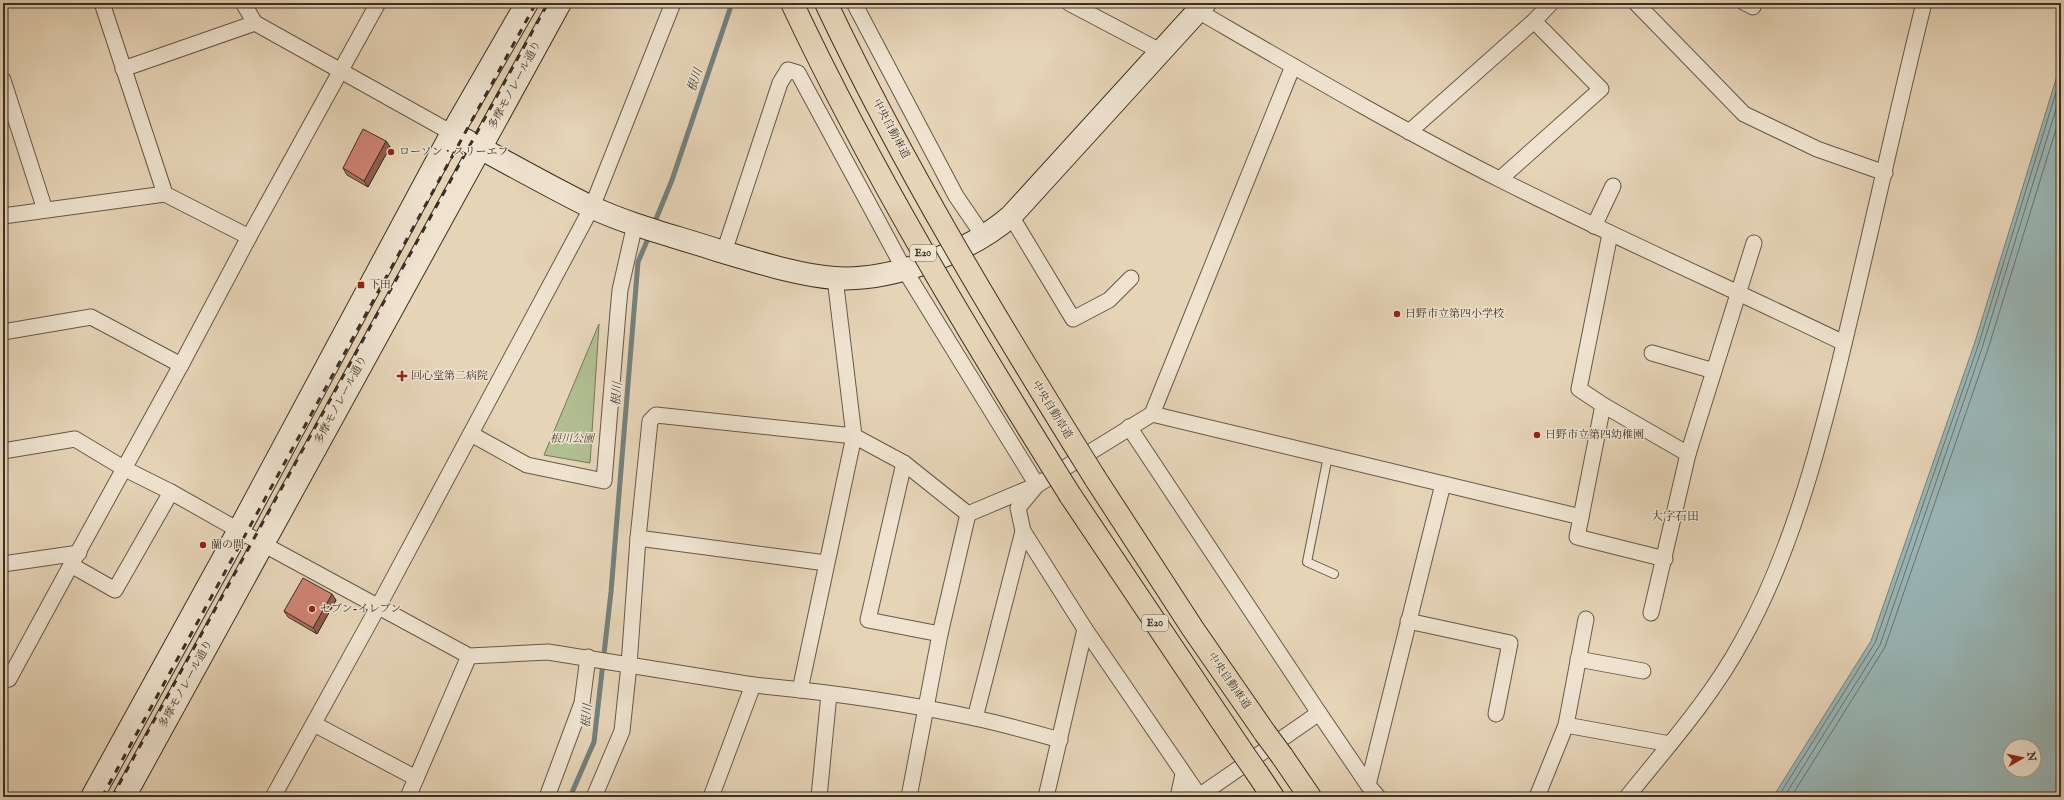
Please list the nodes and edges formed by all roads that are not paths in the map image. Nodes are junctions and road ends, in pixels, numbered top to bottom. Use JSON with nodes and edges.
{"nodes":[{"id":1,"x":102,"y":3,"type":"edge"},
{"id":2,"x":243,"y":3,"type":"edge"},
{"id":3,"x":378,"y":3,"type":"edge"},
{"id":4,"x":527,"y":3,"type":"edge"},
{"id":5,"x":560,"y":3,"type":"edge"},
{"id":6,"x":673,"y":3,"type":"edge"},
{"id":7,"x":792,"y":3,"type":"edge"},
{"id":8,"x":826,"y":3,"type":"edge"},
{"id":9,"x":854,"y":3,"type":"edge"},
{"id":10,"x":1069,"y":3,"type":"edge"},
{"id":11,"x":1551,"y":3,"type":"edge"},
{"id":12,"x":1636,"y":3,"type":"edge"},
{"id":13,"x":1924,"y":3,"type":"edge"},
{"id":14,"x":1202,"y":7,"type":"edge"},
{"id":15,"x":1534,"y":21,"type":"junction"},
{"id":16,"x":255,"y":23,"type":"junction"},
{"id":17,"x":1160,"y":51,"type":"junction"},
{"id":18,"x":1292,"y":66,"type":"junction"},
{"id":19,"x":122,"y":69,"type":"junction"},
{"id":20,"x":341,"y":72,"type":"junction"},
{"id":21,"x":3,"y":80,"type":"edge"},
{"id":22,"x":1409,"y":132,"type":"junction"},
{"id":23,"x":452,"y":133,"type":"junction"},
{"id":24,"x":481,"y":148,"type":"junction"},
{"id":25,"x":1884,"y":173,"type":"junction"},
{"id":26,"x":1500,"y":179,"type":"junction"},
{"id":27,"x":1613,"y":186,"type":"dead end"},
{"id":28,"x":165,"y":194,"type":"junction"},
{"id":29,"x":592,"y":207,"type":"junction"},
{"id":30,"x":45,"y":210,"type":"junction"},
{"id":31,"x":3,"y":216,"type":"edge"},
{"id":32,"x":1011,"y":216,"type":"junction"},
{"id":33,"x":640,"y":225,"type":"junction"},
{"id":34,"x":1594,"y":226,"type":"junction"},
{"id":35,"x":1610,"y":234,"type":"junction"},
{"id":36,"x":249,"y":237,"type":"junction"},
{"id":37,"x":984,"y":238,"type":"junction"},
{"id":38,"x":1754,"y":243,"type":"dead end"},
{"id":39,"x":724,"y":252,"type":"junction"},
{"id":40,"x":904,"y":269,"type":"junction"},
{"id":41,"x":835,"y":278,"type":"junction"},
{"id":42,"x":1131,"y":278,"type":"dead end"},
{"id":43,"x":1738,"y":292,"type":"junction"},
{"id":44,"x":3,"y":332,"type":"edge"},
{"id":45,"x":1844,"y":343,"type":"junction"},
{"id":46,"x":1652,"y":353,"type":"dead end"},
{"id":47,"x":180,"y":365,"type":"junction"},
{"id":48,"x":1714,"y":371,"type":"junction"},
{"id":49,"x":1603,"y":405,"type":"junction"},
{"id":50,"x":1152,"y":414,"type":"junction"},
{"id":51,"x":1129,"y":427,"type":"junction"},
{"id":52,"x":471,"y":434,"type":"junction"},
{"id":53,"x":854,"y":436,"type":"junction"},
{"id":54,"x":3,"y":450,"type":"edge"},
{"id":55,"x":1688,"y":454,"type":"junction"},
{"id":56,"x":1328,"y":456,"type":"junction"},
{"id":57,"x":904,"y":463,"type":"junction"},
{"id":58,"x":125,"y":469,"type":"junction"},
{"id":59,"x":1443,"y":484,"type":"junction"},
{"id":60,"x":1037,"y":485,"type":"junction"},
{"id":61,"x":171,"y":492,"type":"junction"},
{"id":62,"x":968,"y":514,"type":"junction"},
{"id":63,"x":1581,"y":517,"type":"junction"},
{"id":64,"x":238,"y":530,"type":"junction"},
{"id":65,"x":1023,"y":531,"type":"junction"},
{"id":66,"x":638,"y":538,"type":"junction"},
{"id":67,"x":263,"y":544,"type":"junction"},
{"id":68,"x":75,"y":559,"type":"junction"},
{"id":69,"x":1664,"y":559,"type":"junction"},
{"id":70,"x":826,"y":563,"type":"junction"},
{"id":71,"x":3,"y":564,"type":"edge"},
{"id":72,"x":1334,"y":574,"type":"dead end"},
{"id":73,"x":378,"y":607,"type":"junction"},
{"id":74,"x":1651,"y":613,"type":"dead end"},
{"id":75,"x":1586,"y":619,"type":"dead end"},
{"id":76,"x":1408,"y":621,"type":"junction"},
{"id":77,"x":1085,"y":629,"type":"junction"},
{"id":78,"x":940,"y":634,"type":"junction"},
{"id":79,"x":469,"y":656,"type":"junction"},
{"id":80,"x":591,"y":658,"type":"junction"},
{"id":81,"x":1578,"y":659,"type":"junction"},
{"id":82,"x":624,"y":664,"type":"junction"},
{"id":83,"x":1643,"y":671,"type":"dead end"},
{"id":84,"x":3,"y":680,"type":"edge"},
{"id":85,"x":753,"y":685,"type":"junction"},
{"id":86,"x":800,"y":690,"type":"junction"},
{"id":87,"x":829,"y":694,"type":"junction"},
{"id":88,"x":926,"y":709,"type":"junction"},
{"id":89,"x":1319,"y":713,"type":"junction"},
{"id":90,"x":1496,"y":714,"type":"dead end"},
{"id":91,"x":975,"y":718,"type":"junction"},
{"id":92,"x":314,"y":724,"type":"junction"},
{"id":93,"x":1566,"y":725,"type":"junction"},
{"id":94,"x":1060,"y":740,"type":"junction"},
{"id":95,"x":1670,"y":744,"type":"junction"},
{"id":96,"x":1183,"y":774,"type":"junction"},
{"id":97,"x":416,"y":778,"type":"junction"},
{"id":98,"x":1368,"y":785,"type":"junction"},
{"id":99,"x":1199,"y":796,"type":"edge"},
{"id":100,"x":92,"y":797,"type":"edge"},
{"id":101,"x":124,"y":797,"type":"edge"},
{"id":102,"x":273,"y":797,"type":"edge"},
{"id":103,"x":408,"y":797,"type":"edge"},
{"id":104,"x":547,"y":797,"type":"edge"},
{"id":105,"x":594,"y":797,"type":"edge"},
{"id":106,"x":711,"y":797,"type":"edge"},
{"id":107,"x":819,"y":797,"type":"edge"},
{"id":108,"x":909,"y":797,"type":"edge"},
{"id":109,"x":1046,"y":797,"type":"edge"},
{"id":110,"x":1178,"y":797,"type":"edge"},
{"id":111,"x":1273,"y":797,"type":"edge"},
{"id":112,"x":1310,"y":797,"type":"edge"},
{"id":113,"x":1378,"y":797,"type":"edge"},
{"id":114,"x":1537,"y":797,"type":"edge"},
{"id":115,"x":1627,"y":797,"type":"edge"}],
"edges":[{"from":1,"to":19,"type":"street"},
{"from":2,"to":16,"type":"street"},
{"from":3,"to":20,"type":"street"},
{"from":4,"to":23,"type":"main road"},
{"from":5,"to":24,"type":"main road","name":"多摩モノレール通り"},
{"from":6,"to":29,"type":"street"},
{"from":7,"to":111,"type":"highway","number":"E20","bridge":true},
{"from":8,"to":112,"type":"highway","name":"中央自動車道","number":"E20","bridge":true},
{"from":9,"to":37,"type":"street"},
{"from":10,"to":17,"type":"street"},
{"from":11,"to":15,"type":"street"},
{"from":12,"to":25,"type":"street"},
{"from":13,"to":25,"type":"street"},
{"from":14,"to":17,"type":"main road"},
{"from":14,"to":18,"type":"street"},
{"from":15,"to":22,"type":"street"},
{"from":15,"to":26,"type":"street"},
{"from":16,"to":19,"type":"street"},
{"from":16,"to":20,"type":"street"},
{"from":17,"to":32,"type":"main road"},
{"from":18,"to":22,"type":"street"},
{"from":18,"to":50,"type":"street"},
{"from":19,"to":28,"type":"street"},
{"from":20,"to":23,"type":"street"},
{"from":20,"to":36,"type":"street"},
{"from":21,"to":30,"type":"street"},
{"from":22,"to":26,"type":"street"},
{"from":23,"to":24,"type":"main road"},
{"from":23,"to":64,"type":"main road"},
{"from":24,"to":29,"type":"main road"},
{"from":24,"to":67,"type":"main road","name":"多摩モノレール通り"},
{"from":25,"to":45,"type":"street"},
{"from":26,"to":34,"type":"street"},
{"from":27,"to":34,"type":"street"},
{"from":28,"to":30,"type":"street"},
{"from":28,"to":36,"type":"street"},
{"from":29,"to":33,"type":"main road"},
{"from":29,"to":52,"type":"street"},
{"from":30,"to":31,"type":"street"},
{"from":32,"to":37,"type":"main road"},
{"from":32,"to":42,"type":"street"},
{"from":33,"to":39,"type":"main road"},
{"from":33,"to":52,"type":"street"},
{"from":34,"to":35,"type":"street"},
{"from":35,"to":43,"type":"street"},
{"from":35,"to":49,"type":"street"},
{"from":36,"to":47,"type":"street"},
{"from":37,"to":40,"type":"main road"},
{"from":38,"to":43,"type":"street"},
{"from":39,"to":40,"type":"street"},
{"from":39,"to":41,"type":"main road"},
{"from":40,"to":41,"type":"main road"},
{"from":40,"to":60,"type":"street"},
{"from":41,"to":53,"type":"street"},
{"from":43,"to":45,"type":"street"},
{"from":43,"to":48,"type":"street"},
{"from":44,"to":47,"type":"street"},
{"from":45,"to":95,"type":"street"},
{"from":46,"to":48,"type":"street"},
{"from":47,"to":58,"type":"street"},
{"from":48,"to":55,"type":"street"},
{"from":49,"to":55,"type":"street"},
{"from":49,"to":63,"type":"street"},
{"from":50,"to":51,"type":"street"},
{"from":50,"to":56,"type":"street"},
{"from":51,"to":60,"type":"street"},
{"from":51,"to":89,"type":"street"},
{"from":52,"to":73,"type":"street"},
{"from":53,"to":57,"type":"street"},
{"from":53,"to":66,"type":"street"},
{"from":53,"to":70,"type":"street"},
{"from":54,"to":58,"type":"street"},
{"from":55,"to":69,"type":"street"},
{"from":56,"to":59,"type":"street"},
{"from":56,"to":72,"type":"lane"},
{"from":57,"to":62,"type":"street"},
{"from":57,"to":78,"type":"street"},
{"from":58,"to":61,"type":"street"},
{"from":58,"to":68,"type":"street"},
{"from":59,"to":63,"type":"street"},
{"from":59,"to":76,"type":"street"},
{"from":60,"to":62,"type":"street"},
{"from":60,"to":65,"type":"street"},
{"from":61,"to":64,"type":"street"},
{"from":61,"to":68,"type":"street"},
{"from":62,"to":78,"type":"street"},
{"from":63,"to":69,"type":"street"},
{"from":64,"to":67,"type":"street"},
{"from":64,"to":100,"type":"main road"},
{"from":65,"to":77,"type":"street"},
{"from":65,"to":91,"type":"street"},
{"from":66,"to":70,"type":"street"},
{"from":66,"to":82,"type":"street"},
{"from":67,"to":73,"type":"street"},
{"from":67,"to":101,"type":"main road","name":"多摩モノレール通り"},
{"from":68,"to":71,"type":"street"},
{"from":68,"to":84,"type":"street"},
{"from":69,"to":74,"type":"street"},
{"from":70,"to":86,"type":"street"},
{"from":73,"to":79,"type":"street"},
{"from":73,"to":92,"type":"street"},
{"from":75,"to":81,"type":"street"},
{"from":76,"to":90,"type":"street"},
{"from":76,"to":98,"type":"street"},
{"from":77,"to":94,"type":"street"},
{"from":77,"to":96,"type":"street"},
{"from":78,"to":88,"type":"street"},
{"from":79,"to":80,"type":"street"},
{"from":79,"to":97,"type":"street"},
{"from":80,"to":82,"type":"street"},
{"from":80,"to":104,"type":"street"},
{"from":81,"to":83,"type":"street"},
{"from":81,"to":93,"type":"street"},
{"from":82,"to":85,"type":"street"},
{"from":82,"to":105,"type":"street"},
{"from":85,"to":86,"type":"street"},
{"from":85,"to":106,"type":"street"},
{"from":86,"to":87,"type":"street"},
{"from":87,"to":88,"type":"street"},
{"from":87,"to":107,"type":"street"},
{"from":88,"to":91,"type":"street"},
{"from":88,"to":108,"type":"street"},
{"from":89,"to":98,"type":"street"},
{"from":89,"to":99,"type":"street"},
{"from":91,"to":94,"type":"street"},
{"from":92,"to":97,"type":"street"},
{"from":92,"to":102,"type":"street"},
{"from":93,"to":95,"type":"street"},
{"from":93,"to":114,"type":"street"},
{"from":94,"to":109,"type":"street"},
{"from":95,"to":115,"type":"street"},
{"from":96,"to":99,"type":"street"},
{"from":96,"to":110,"type":"street"},
{"from":97,"to":103,"type":"street"},
{"from":98,"to":113,"type":"street"}]}
